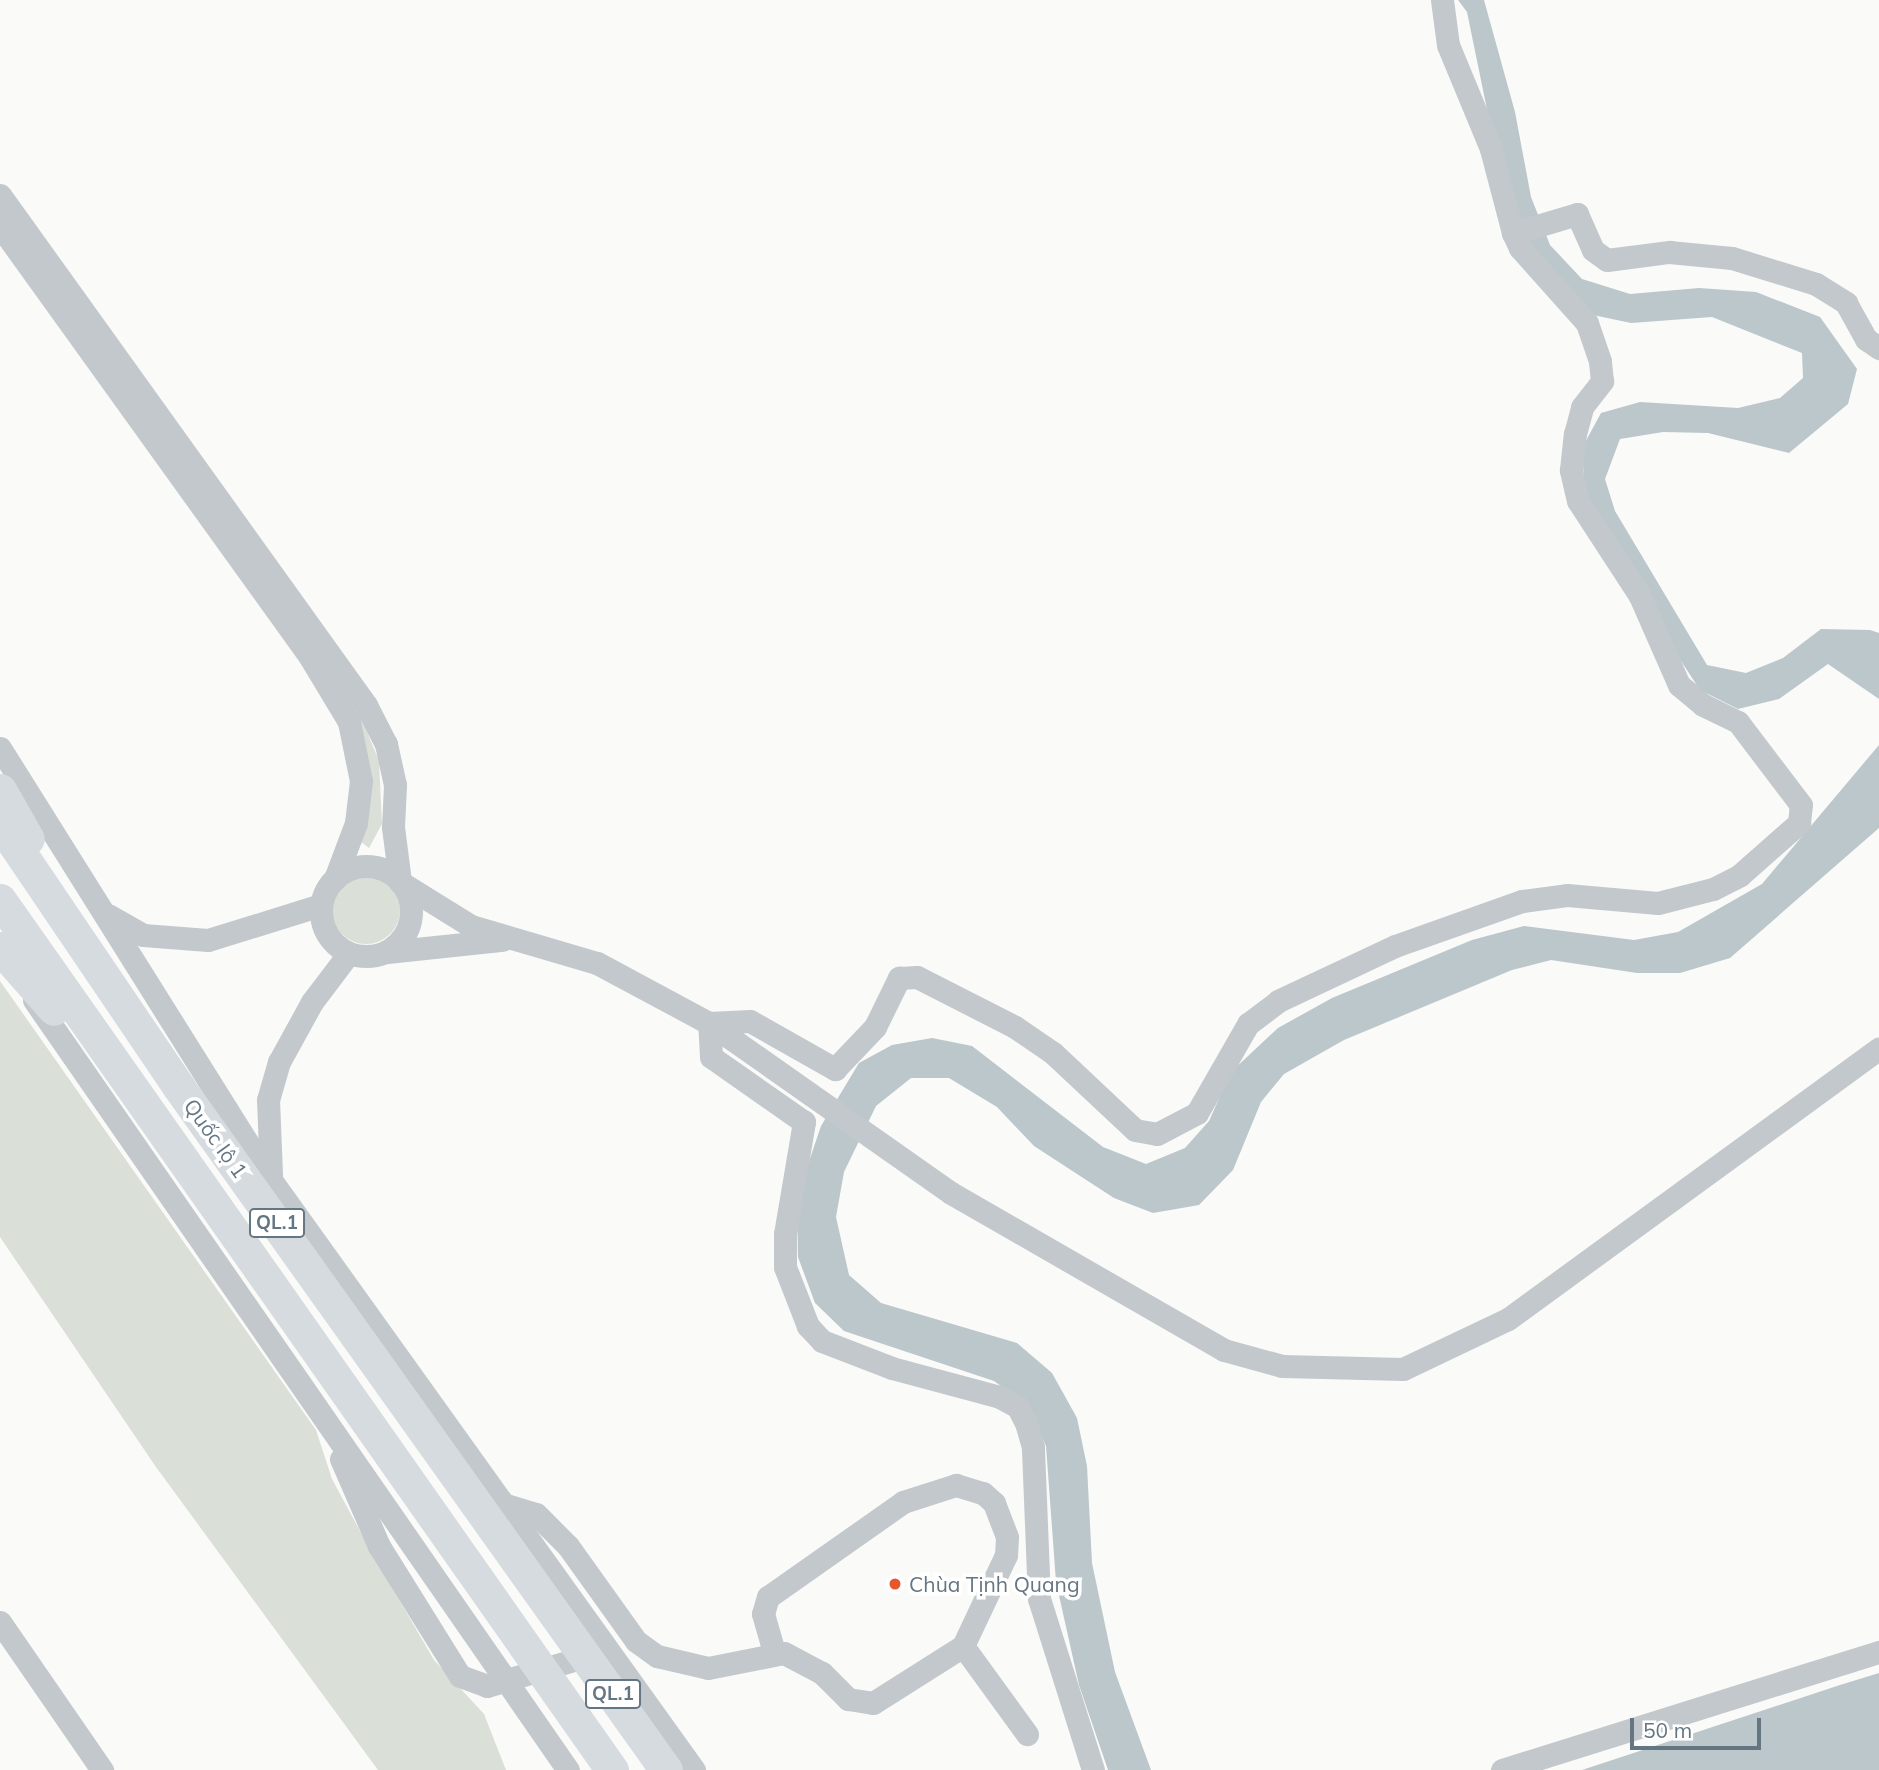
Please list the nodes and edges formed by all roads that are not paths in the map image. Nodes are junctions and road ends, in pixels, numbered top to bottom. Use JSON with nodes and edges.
{"nodes":[{"id":1,"x":1442,"y":0,"type":"edge"},
{"id":2,"x":0,"y":195,"type":"edge"},
{"id":3,"x":0,"y":226,"type":"edge"},
{"id":4,"x":1516,"y":232,"type":"junction"},
{"id":5,"x":1879,"y":348,"type":"edge"},
{"id":6,"x":0,"y":748,"type":"edge"},
{"id":7,"x":0,"y":790,"type":"edge"},
{"id":8,"x":0,"y":823,"type":"edge"},
{"id":9,"x":335,"y":879,"type":"junction"},
{"id":10,"x":400,"y":882,"type":"junction"},
{"id":11,"x":0,"y":900,"type":"edge"},
{"id":12,"x":321,"y":905,"type":"junction"},
{"id":13,"x":98,"y":906,"type":"junction"},
{"id":14,"x":509,"y":939,"type":"junction"},
{"id":15,"x":0,"y":950,"type":"edge"},
{"id":16,"x":349,"y":953,"type":"junction"},
{"id":17,"x":379,"y":955,"type":"junction"},
{"id":18,"x":106,"y":974,"type":"junction"},
{"id":19,"x":709,"y":1023,"type":"junction"},
{"id":20,"x":1879,"y":1048,"type":"edge"},
{"id":21,"x":157,"y":1123,"type":"junction"},
{"id":22,"x":271,"y":1180,"type":"junction"},
{"id":23,"x":422,"y":1422,"type":"junction"},
{"id":24,"x":328,"y":1426,"type":"junction"},
{"id":25,"x":506,"y":1505,"type":"junction"},
{"id":26,"x":572,"y":1616,"type":"junction"},
{"id":27,"x":0,"y":1622,"type":"edge"},
{"id":28,"x":636,"y":1641,"type":"junction"},
{"id":29,"x":963,"y":1646,"type":"junction"},
{"id":30,"x":774,"y":1652,"type":"junction"},
{"id":31,"x":1879,"y":1652,"type":"edge"},
{"id":32,"x":1027,"y":1734,"type":"dead end"},
{"id":33,"x":102,"y":1770,"type":"edge"},
{"id":34,"x":568,"y":1770,"type":"edge"},
{"id":35,"x":612,"y":1770,"type":"edge"},
{"id":36,"x":666,"y":1770,"type":"edge"},
{"id":37,"x":694,"y":1770,"type":"edge"},
{"id":38,"x":1093,"y":1770,"type":"edge"},
{"id":39,"x":1502,"y":1770,"type":"edge"}],
"edges":[{"from":1,"to":4,"type":"street"},
{"from":2,"to":10,"type":"street"},
{"from":3,"to":9,"type":"street"},
{"from":4,"to":5,"type":"street"},
{"from":4,"to":19,"type":"street"},
{"from":6,"to":13,"type":"street"},
{"from":7,"to":18,"type":"highway"},
{"from":8,"to":18,"type":"highway","name":"Quốc lộ 1","number":"QL.1"},
{"from":9,"to":10,"type":"street"},
{"from":9,"to":12,"type":"street"},
{"from":10,"to":14,"type":"street"},
{"from":10,"to":17,"type":"street"},
{"from":11,"to":21,"type":"highway","name":"Quốc lộ 1","number":"QL.1"},
{"from":12,"to":13,"type":"street"},
{"from":12,"to":16,"type":"street"},
{"from":13,"to":22,"type":"street"},
{"from":14,"to":17,"type":"street"},
{"from":14,"to":19,"type":"street"},
{"from":15,"to":21,"type":"highway"},
{"from":15,"to":24,"type":"street"},
{"from":16,"to":17,"type":"street"},
{"from":16,"to":22,"type":"street"},
{"from":18,"to":23,"type":"highway","name":"Quốc lộ 1","number":"QL.1"},
{"from":19,"to":20,"type":"street"},
{"from":19,"to":38,"type":"street"},
{"from":21,"to":35,"type":"highway","name":"Quốc lộ 1","number":"QL.1"},
{"from":22,"to":23,"type":"highway"},
{"from":22,"to":25,"type":"street"},
{"from":23,"to":26,"type":"highway","name":"Quốc lộ 1","number":"QL.1"},
{"from":24,"to":28,"type":"street"},
{"from":24,"to":34,"type":"street"},
{"from":25,"to":26,"type":"street"},
{"from":25,"to":28,"type":"street"},
{"from":26,"to":36,"type":"highway","number":"QL.1"},
{"from":26,"to":37,"type":"street"},
{"from":27,"to":33,"type":"street"},
{"from":28,"to":30,"type":"street"},
{"from":29,"to":30,"type":"street"},
{"from":29,"to":30,"type":"street"},
{"from":29,"to":32,"type":"street"},
{"from":31,"to":39,"type":"street"}]}
